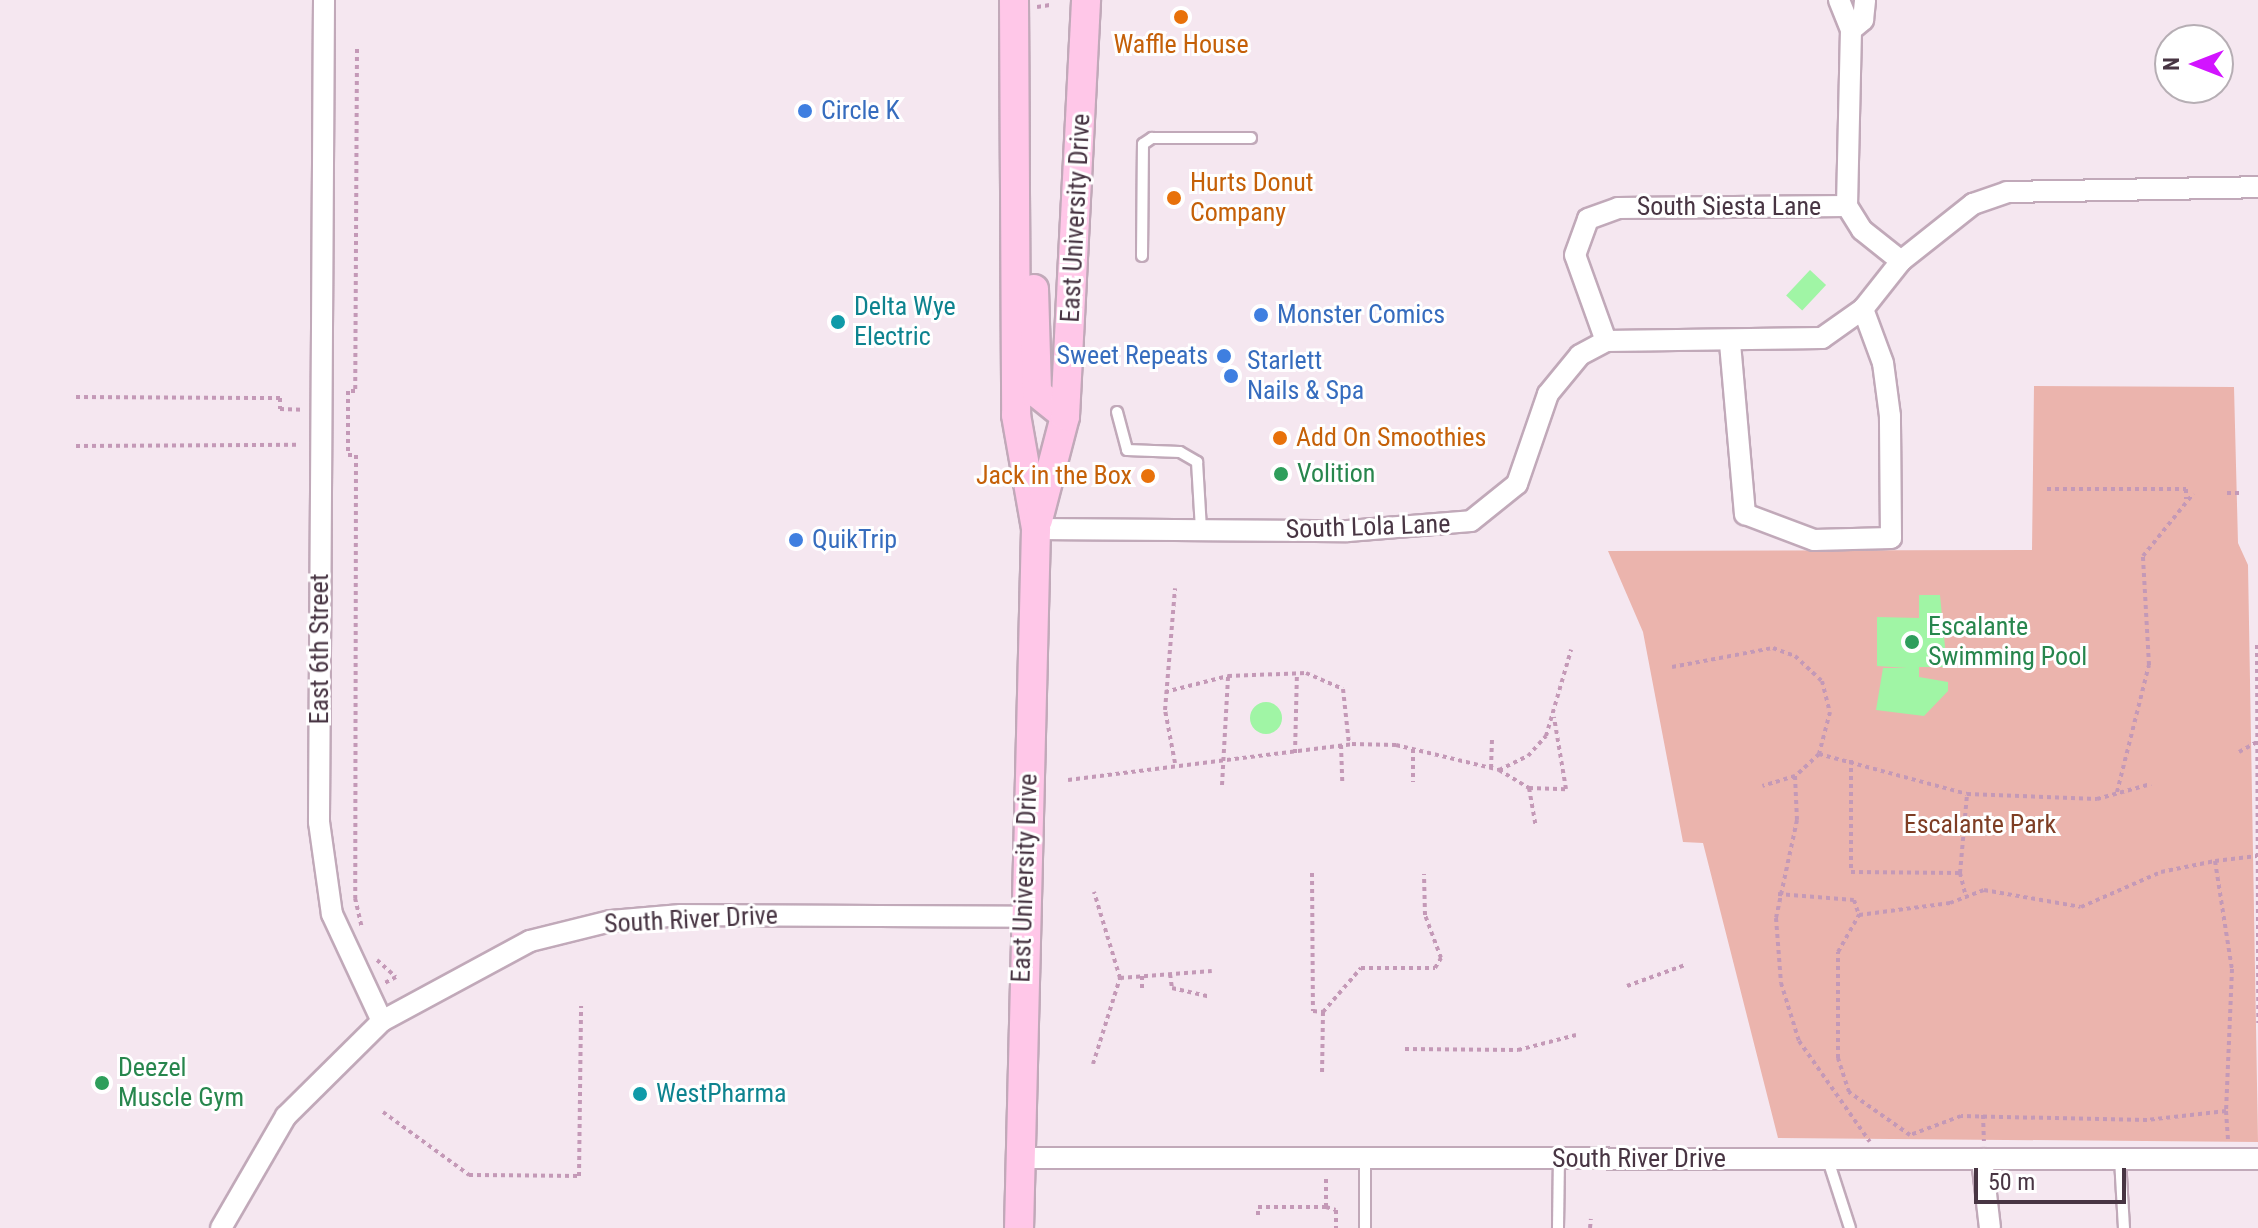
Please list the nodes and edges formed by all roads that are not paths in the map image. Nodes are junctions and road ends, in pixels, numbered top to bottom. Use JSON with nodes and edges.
{"nodes":[{"id":1,"x":324,"y":0,"type":"edge"},
{"id":2,"x":1014,"y":0,"type":"edge"},
{"id":3,"x":1086,"y":0,"type":"edge"},
{"id":4,"x":1839,"y":0,"type":"edge"},
{"id":5,"x":1865,"y":0,"type":"edge"},
{"id":6,"x":1851,"y":30,"type":"junction"},
{"id":7,"x":1251,"y":138,"type":"dead end"},
{"id":8,"x":2258,"y":187,"type":"edge"},
{"id":9,"x":1847,"y":206,"type":"junction"},
{"id":10,"x":1014,"y":224,"type":"junction"},
{"id":11,"x":1142,"y":256,"type":"dead end"},
{"id":12,"x":1901,"y":261,"type":"junction"},
{"id":13,"x":1863,"y":309,"type":"junction"},
{"id":14,"x":1606,"y":341,"type":"junction"},
{"id":15,"x":1730,"y":343,"type":"junction"},
{"id":16,"x":1117,"y":412,"type":"dead end"},
{"id":17,"x":1065,"y":416,"type":"junction"},
{"id":18,"x":1036,"y":529,"type":"junction"},
{"id":19,"x":1201,"y":530,"type":"junction"},
{"id":20,"x":1023,"y":917,"type":"junction"},
{"id":21,"x":382,"y":1021,"type":"junction"},
{"id":22,"x":1983,"y":1152,"type":"junction"},
{"id":23,"x":1019,"y":1158,"type":"junction"},
{"id":24,"x":1365,"y":1159,"type":"junction"},
{"id":25,"x":1559,"y":1159,"type":"junction"},
{"id":26,"x":2120,"y":1159,"type":"junction"},
{"id":27,"x":2258,"y":1159,"type":"edge"},
{"id":28,"x":1828,"y":1160,"type":"junction"},
{"id":29,"x":221,"y":1228,"type":"edge"},
{"id":30,"x":1019,"y":1228,"type":"edge"},
{"id":31,"x":1365,"y":1228,"type":"edge"},
{"id":32,"x":1558,"y":1228,"type":"edge"},
{"id":33,"x":1850,"y":1228,"type":"edge"},
{"id":34,"x":1990,"y":1228,"type":"edge"},
{"id":35,"x":2124,"y":1228,"type":"edge"}],
"edges":[{"from":1,"to":21,"type":"street","name":"East 6th Street"},
{"from":2,"to":10,"type":"main road","name":"East University Drive"},
{"from":3,"to":17,"type":"main road","name":"East University Drive"},
{"from":4,"to":6,"type":"street"},
{"from":5,"to":6,"type":"street"},
{"from":6,"to":9,"type":"street"},
{"from":7,"to":11,"type":"lane"},
{"from":8,"to":12,"type":"street"},
{"from":9,"to":12,"type":"street","name":"South Siesta Lane"},
{"from":9,"to":14,"type":"street","name":"South Siesta Lane"},
{"from":10,"to":17,"type":"main road"},
{"from":10,"to":18,"type":"main road","name":"East University Drive"},
{"from":12,"to":13,"type":"street"},
{"from":13,"to":15,"type":"street"},
{"from":13,"to":15,"type":"street"},
{"from":14,"to":15,"type":"street"},
{"from":14,"to":19,"type":"street","name":"South Lola Lane"},
{"from":16,"to":19,"type":"lane"},
{"from":17,"to":18,"type":"main road","name":"East University Drive"},
{"from":18,"to":19,"type":"street","name":"South Lola Lane"},
{"from":18,"to":20,"type":"main road","name":"East University Drive"},
{"from":20,"to":21,"type":"street","name":"South River Drive"},
{"from":20,"to":23,"type":"main road","name":"East University Drive"},
{"from":21,"to":29,"type":"street"},
{"from":22,"to":26,"type":"street","name":"South River Drive"},
{"from":22,"to":28,"type":"street","name":"South River Drive"},
{"from":22,"to":34,"type":"street"},
{"from":23,"to":24,"type":"street","name":"South River Drive"},
{"from":23,"to":30,"type":"main road","name":"East University Drive"},
{"from":24,"to":25,"type":"street","name":"South River Drive"},
{"from":24,"to":31,"type":"lane"},
{"from":25,"to":28,"type":"street","name":"South River Drive"},
{"from":25,"to":32,"type":"lane"},
{"from":26,"to":27,"type":"street","name":"South River Drive"},
{"from":26,"to":35,"type":"lane"},
{"from":28,"to":33,"type":"lane"}]}
